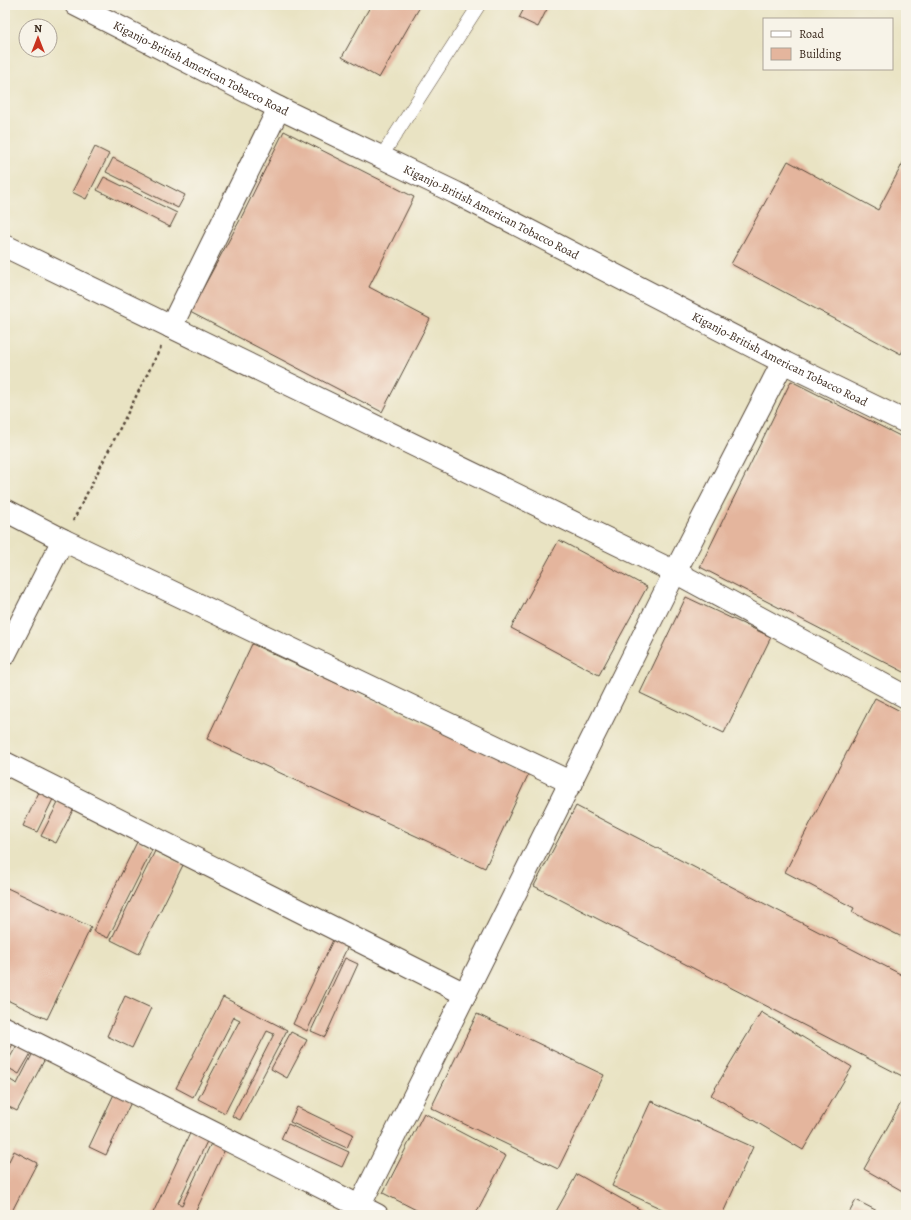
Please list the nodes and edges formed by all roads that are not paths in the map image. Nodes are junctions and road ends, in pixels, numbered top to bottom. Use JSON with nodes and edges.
{"nodes":[{"id":1,"x":76,"y":5,"type":"edge"},
{"id":2,"x":479,"y":5,"type":"edge"},
{"id":3,"x":279,"y":108,"type":"junction"},
{"id":4,"x":381,"y":157,"type":"junction"},
{"id":5,"x":5,"y":246,"type":"edge"},
{"id":6,"x":171,"y":327,"type":"junction"},
{"id":7,"x":783,"y":362,"type":"junction"},
{"id":8,"x":906,"y":422,"type":"edge"},
{"id":9,"x":5,"y":510,"type":"edge"},
{"id":10,"x":63,"y":540,"type":"junction"},
{"id":11,"x":675,"y":572,"type":"junction"},
{"id":12,"x":5,"y":654,"type":"edge"},
{"id":13,"x":906,"y":697,"type":"edge"},
{"id":14,"x":5,"y":763,"type":"edge"},
{"id":15,"x":572,"y":783,"type":"junction"},
{"id":16,"x":465,"y":994,"type":"junction"},
{"id":17,"x":5,"y":1028,"type":"edge"},
{"id":18,"x":364,"y":1212,"type":"edge"}],
"edges":[{"from":1,"to":3,"type":"street","name":"Kiganjo-British American Tobacco Road"},
{"from":2,"to":4,"type":"lane"},
{"from":3,"to":4,"type":"street","name":"Kiganjo-British American Tobacco Road"},
{"from":3,"to":6,"type":"street"},
{"from":4,"to":7,"type":"street","name":"Kiganjo-British American Tobacco Road"},
{"from":5,"to":6,"type":"street"},
{"from":6,"to":11,"type":"street"},
{"from":7,"to":8,"type":"street","name":"Kiganjo-British American Tobacco Road"},
{"from":7,"to":11,"type":"street"},
{"from":9,"to":10,"type":"street"},
{"from":10,"to":12,"type":"street"},
{"from":10,"to":15,"type":"street"},
{"from":11,"to":13,"type":"street"},
{"from":11,"to":15,"type":"street"},
{"from":14,"to":16,"type":"street"},
{"from":15,"to":16,"type":"street"},
{"from":16,"to":18,"type":"street"},
{"from":17,"to":18,"type":"street"}]}
